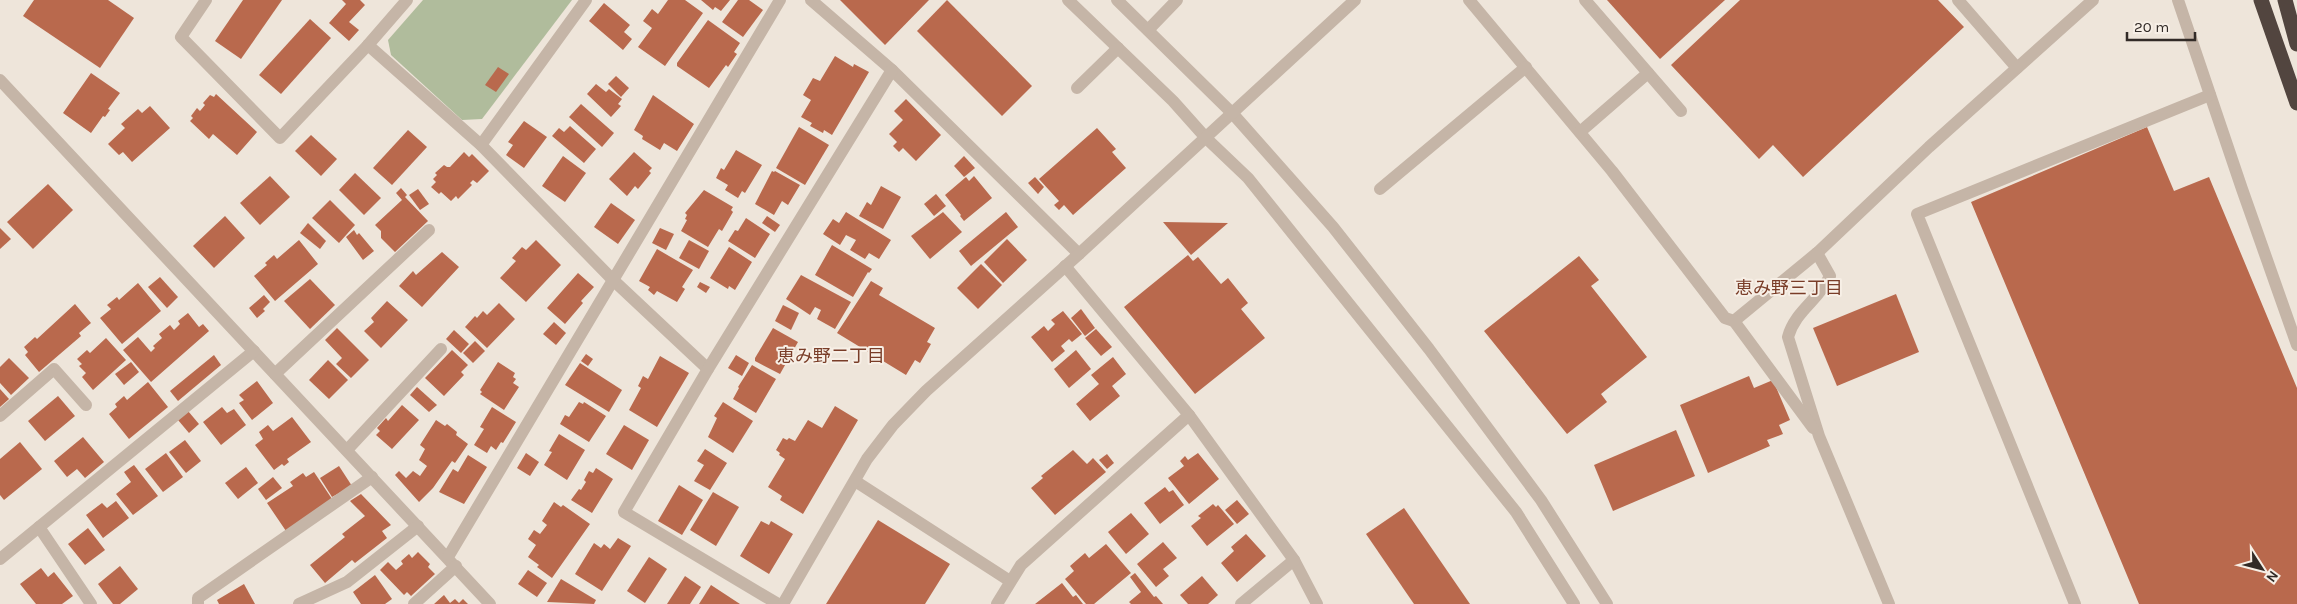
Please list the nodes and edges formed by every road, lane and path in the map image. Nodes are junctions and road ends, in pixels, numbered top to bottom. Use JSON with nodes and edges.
{"nodes":[{"id":1,"x":206,"y":0,"type":"edge"},
{"id":2,"x":407,"y":0,"type":"edge"},
{"id":3,"x":586,"y":0,"type":"edge"},
{"id":4,"x":780,"y":0,"type":"edge"},
{"id":5,"x":811,"y":0,"type":"edge"},
{"id":6,"x":1068,"y":0,"type":"edge"},
{"id":7,"x":1117,"y":0,"type":"edge"},
{"id":8,"x":1178,"y":0,"type":"edge"},
{"id":9,"x":1355,"y":0,"type":"edge"},
{"id":10,"x":1469,"y":0,"type":"edge"},
{"id":11,"x":1585,"y":0,"type":"edge"},
{"id":12,"x":1958,"y":0,"type":"edge"},
{"id":13,"x":2093,"y":0,"type":"edge"},
{"id":14,"x":2178,"y":0,"type":"edge"},
{"id":15,"x":2261,"y":0,"type":"edge"},
{"id":16,"x":2285,"y":0,"type":"edge"},
{"id":17,"x":1148,"y":30,"type":"junction"},
{"id":18,"x":2297,"y":44,"type":"edge"},
{"id":19,"x":368,"y":45,"type":"junction"},
{"id":20,"x":1118,"y":48,"type":"junction"},
{"id":21,"x":1526,"y":66,"type":"junction"},
{"id":22,"x":2017,"y":68,"type":"junction"},
{"id":23,"x":892,"y":70,"type":"junction"},
{"id":24,"x":1648,"y":73,"type":"junction"},
{"id":25,"x":0,"y":80,"type":"edge"},
{"id":26,"x":1077,"y":88,"type":"dead end"},
{"id":27,"x":2210,"y":95,"type":"junction"},
{"id":28,"x":2297,"y":103,"type":"edge"},
{"id":29,"x":1681,"y":111,"type":"dead end"},
{"id":30,"x":1233,"y":114,"type":"junction"},
{"id":31,"x":1580,"y":132,"type":"junction"},
{"id":32,"x":1206,"y":138,"type":"junction"},
{"id":33,"x":480,"y":145,"type":"junction"},
{"id":34,"x":1380,"y":189,"type":"dead end"},
{"id":35,"x":429,"y":230,"type":"dead end"},
{"id":36,"x":1818,"y":252,"type":"junction"},
{"id":37,"x":1079,"y":254,"type":"junction"},
{"id":38,"x":1065,"y":266,"type":"junction"},
{"id":39,"x":612,"y":279,"type":"junction"},
{"id":40,"x":1734,"y":321,"type":"junction"},
{"id":41,"x":2297,"y":345,"type":"edge"},
{"id":42,"x":441,"y":349,"type":"dead end"},
{"id":43,"x":254,"y":352,"type":"junction"},
{"id":44,"x":708,"y":369,"type":"junction"},
{"id":45,"x":275,"y":374,"type":"junction"},
{"id":46,"x":86,"y":405,"type":"dead end"},
{"id":47,"x":1189,"y":415,"type":"junction"},
{"id":48,"x":0,"y":416,"type":"edge"},
{"id":49,"x":1819,"y":436,"type":"junction"},
{"id":50,"x":347,"y":450,"type":"junction"},
{"id":51,"x":372,"y":477,"type":"junction"},
{"id":52,"x":854,"y":481,"type":"junction"},
{"id":53,"x":418,"y":526,"type":"junction"},
{"id":54,"x":39,"y":527,"type":"junction"},
{"id":55,"x":0,"y":559,"type":"edge"},
{"id":56,"x":1294,"y":560,"type":"junction"},
{"id":57,"x":452,"y":562,"type":"junction"},
{"id":58,"x":1010,"y":581,"type":"junction"},
{"id":59,"x":1569,"y":602,"type":"edge"},
{"id":60,"x":91,"y":604,"type":"edge"},
{"id":61,"x":198,"y":604,"type":"edge"},
{"id":62,"x":299,"y":604,"type":"edge"},
{"id":63,"x":414,"y":604,"type":"edge"},
{"id":64,"x":490,"y":604,"type":"edge"},
{"id":65,"x":778,"y":604,"type":"edge"},
{"id":66,"x":783,"y":604,"type":"edge"},
{"id":67,"x":997,"y":604,"type":"edge"},
{"id":68,"x":1242,"y":604,"type":"edge"},
{"id":69,"x":1317,"y":604,"type":"edge"},
{"id":70,"x":1607,"y":604,"type":"edge"},
{"id":71,"x":1889,"y":604,"type":"edge"},
{"id":72,"x":2075,"y":604,"type":"edge"}],
"edges":[{"from":1,"to":19,"type":"street"},
{"from":2,"to":19,"type":"street"},
{"from":3,"to":33,"type":"street"},
{"from":4,"to":39,"type":"street"},
{"from":5,"to":23,"type":"street"},
{"from":6,"to":20,"type":"street"},
{"from":7,"to":17,"type":"street"},
{"from":8,"to":17,"type":"street"},
{"from":9,"to":30,"type":"street"},
{"from":10,"to":21,"type":"street"},
{"from":11,"to":24,"type":"street"},
{"from":12,"to":22,"type":"street"},
{"from":13,"to":22,"type":"street"},
{"from":14,"to":27,"type":"street"},
{"from":15,"to":28,"type":"highway"},
{"from":16,"to":18,"type":"highway"},
{"from":17,"to":30,"type":"street"},
{"from":19,"to":33,"type":"street"},
{"from":20,"to":26,"type":"street"},
{"from":20,"to":32,"type":"street"},
{"from":21,"to":31,"type":"street"},
{"from":21,"to":34,"type":"street"},
{"from":22,"to":36,"type":"street"},
{"from":23,"to":37,"type":"street"},
{"from":23,"to":44,"type":"street"},
{"from":24,"to":29,"type":"street"},
{"from":24,"to":31,"type":"street"},
{"from":25,"to":43,"type":"street"},
{"from":27,"to":41,"type":"street"},
{"from":27,"to":72,"type":"street"},
{"from":30,"to":32,"type":"street"},
{"from":30,"to":70,"type":"street"},
{"from":31,"to":40,"type":"street"},
{"from":32,"to":37,"type":"street"},
{"from":32,"to":59,"type":"street"},
{"from":33,"to":39,"type":"street"},
{"from":35,"to":45,"type":"street"},
{"from":36,"to":40,"type":"street"},
{"from":36,"to":49,"type":"street"},
{"from":37,"to":38,"type":"street"},
{"from":38,"to":47,"type":"street"},
{"from":38,"to":52,"type":"street"},
{"from":39,"to":44,"type":"street"},
{"from":39,"to":57,"type":"street"},
{"from":40,"to":49,"type":"street"},
{"from":42,"to":50,"type":"street"},
{"from":43,"to":45,"type":"street"},
{"from":43,"to":54,"type":"street"},
{"from":44,"to":65,"type":"street"},
{"from":45,"to":50,"type":"street"},
{"from":46,"to":48,"type":"street"},
{"from":47,"to":56,"type":"street"},
{"from":47,"to":58,"type":"street"},
{"from":49,"to":71,"type":"street"},
{"from":50,"to":51,"type":"street"},
{"from":51,"to":53,"type":"street"},
{"from":51,"to":61,"type":"street"},
{"from":52,"to":58,"type":"street"},
{"from":52,"to":66,"type":"street"},
{"from":53,"to":57,"type":"street"},
{"from":53,"to":62,"type":"street"},
{"from":54,"to":55,"type":"street"},
{"from":54,"to":60,"type":"street"},
{"from":56,"to":68,"type":"street"},
{"from":56,"to":69,"type":"street"},
{"from":57,"to":63,"type":"street"},
{"from":57,"to":64,"type":"street"},
{"from":58,"to":67,"type":"street"}]}
